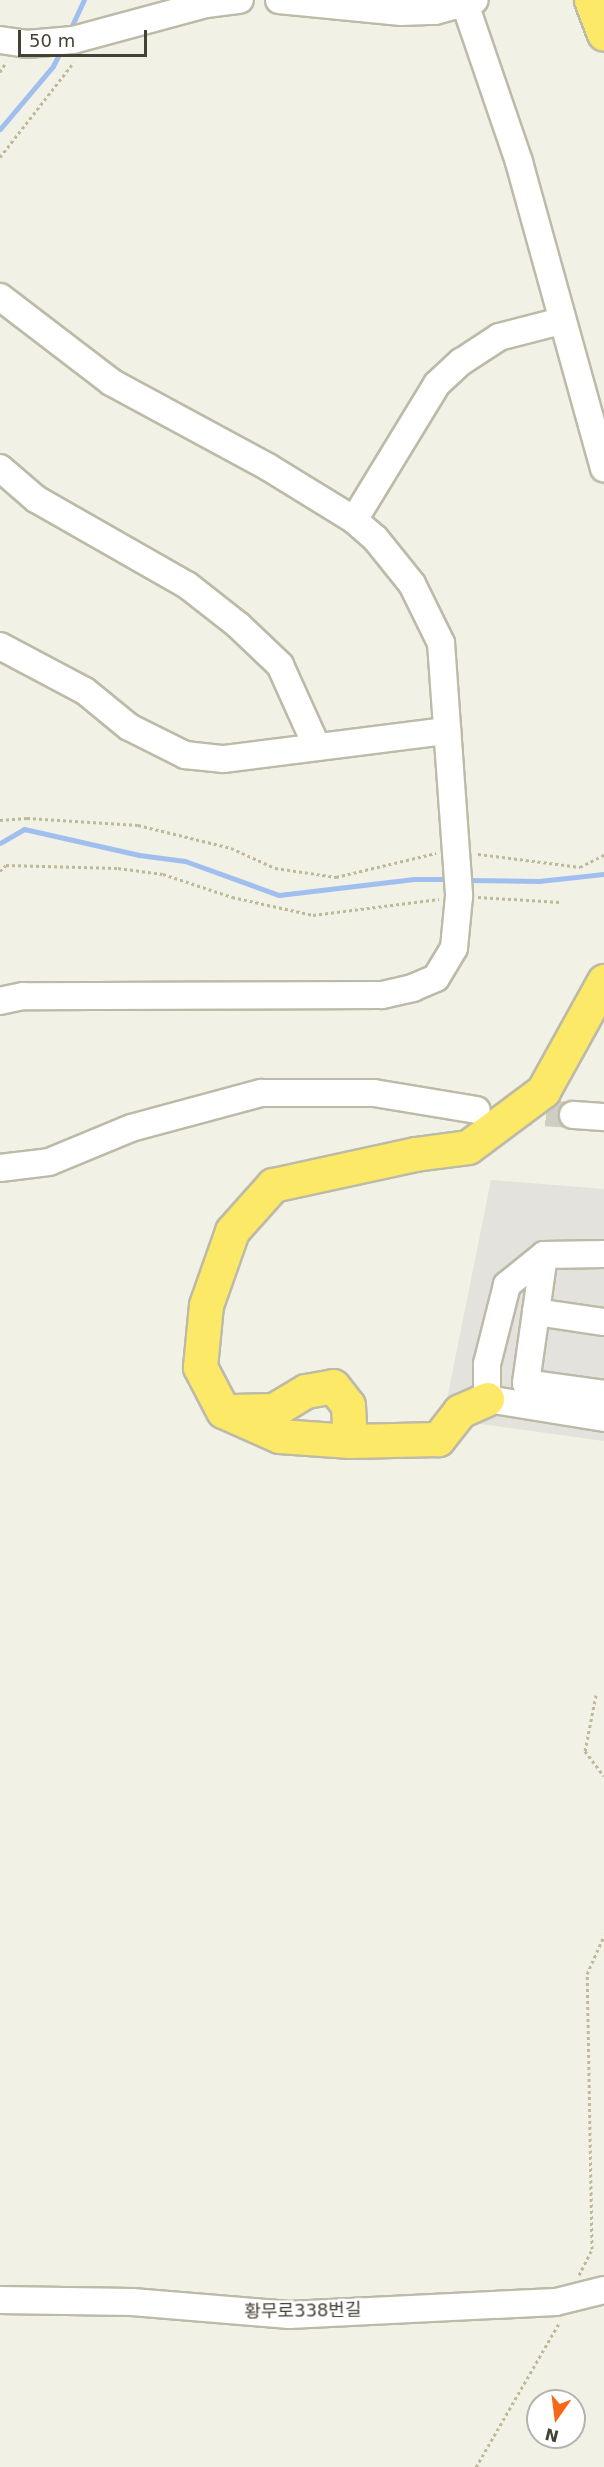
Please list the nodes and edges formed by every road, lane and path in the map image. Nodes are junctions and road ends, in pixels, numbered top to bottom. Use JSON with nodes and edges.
{"nodes":[{"id":1,"x":153,"y":0,"type":"edge"},
{"id":2,"x":240,"y":0,"type":"edge"},
{"id":3,"x":279,"y":0,"type":"edge"},
{"id":4,"x":591,"y":0,"type":"edge"},
{"id":5,"x":470,"y":2,"type":"edge"},
{"id":6,"x":604,"y":33,"type":"edge"},
{"id":7,"x":85,"y":38,"type":"junction"},
{"id":8,"x":0,"y":40,"type":"edge"},
{"id":9,"x":0,"y":158,"type":"edge"},
{"id":10,"x":0,"y":297,"type":"edge"},
{"id":11,"x":561,"y":321,"type":"junction"},
{"id":12,"x":0,"y":468,"type":"edge"},
{"id":13,"x":604,"y":468,"type":"edge"},
{"id":14,"x":354,"y":520,"type":"junction"},
{"id":15,"x":0,"y":646,"type":"edge"},
{"id":16,"x":447,"y":731,"type":"junction"},
{"id":17,"x":317,"y":747,"type":"junction"},
{"id":18,"x":0,"y":820,"type":"edge"},
{"id":19,"x":456,"y":849,"type":"junction"},
{"id":20,"x":604,"y":855,"type":"edge"},
{"id":21,"x":0,"y":871,"type":"edge"},
{"id":22,"x":459,"y":896,"type":"junction"},
{"id":23,"x":560,"y":902,"type":"dead end"},
{"id":24,"x":604,"y":981,"type":"edge"},
{"id":25,"x":0,"y":1001,"type":"edge"},
{"id":26,"x":477,"y":1110,"type":"dead end"},
{"id":27,"x":573,"y":1115,"type":"tunnel mouth"},
{"id":28,"x":604,"y":1117,"type":"edge"},
{"id":29,"x":0,"y":1168,"type":"edge"},
{"id":30,"x":604,"y":1254,"type":"edge"},
{"id":31,"x":544,"y":1256,"type":"junction"},
{"id":32,"x":536,"y":1312,"type":"junction"},
{"id":33,"x":604,"y":1322,"type":"edge"},
{"id":34,"x":604,"y":1394,"type":"edge"},
{"id":35,"x":487,"y":1399,"type":"junction"},
{"id":36,"x":224,"y":1411,"type":"junction"},
{"id":37,"x":604,"y":1418,"type":"edge"},
{"id":38,"x":350,"y":1441,"type":"junction"},
{"id":39,"x":596,"y":1695,"type":"dead end"},
{"id":40,"x":604,"y":1776,"type":"edge"},
{"id":41,"x":604,"y":1936,"type":"edge"},
{"id":42,"x":604,"y":2290,"type":"edge"},
{"id":43,"x":568,"y":2299,"type":"junction"},
{"id":44,"x":0,"y":2300,"type":"edge"},
{"id":45,"x":476,"y":2467,"type":"edge"}],
"edges":[{"from":1,"to":7,"type":"street"},
{"from":2,"to":7,"type":"street"},
{"from":3,"to":5,"type":"street"},
{"from":4,"to":6,"type":"highway"},
{"from":5,"to":11,"type":"street"},
{"from":7,"to":8,"type":"street"},
{"from":7,"to":9,"type":"path"},
{"from":10,"to":14,"type":"street"},
{"from":11,"to":13,"type":"street"},
{"from":11,"to":14,"type":"street"},
{"from":12,"to":17,"type":"street"},
{"from":14,"to":16,"type":"street"},
{"from":15,"to":17,"type":"street"},
{"from":16,"to":17,"type":"street"},
{"from":16,"to":19,"type":"street"},
{"from":18,"to":19,"type":"path"},
{"from":19,"to":20,"type":"path"},
{"from":19,"to":22,"type":"street"},
{"from":21,"to":22,"type":"path"},
{"from":22,"to":23,"type":"path"},
{"from":22,"to":25,"type":"street"},
{"from":24,"to":36,"type":"highway"},
{"from":26,"to":29,"type":"street"},
{"from":27,"to":28,"type":"street"},
{"from":30,"to":31,"type":"street"},
{"from":31,"to":32,"type":"street"},
{"from":31,"to":35,"type":"street"},
{"from":32,"to":33,"type":"street"},
{"from":32,"to":34,"type":"street"},
{"from":35,"to":37,"type":"street"},
{"from":35,"to":38,"type":"highway"},
{"from":36,"to":38,"type":"highway"},
{"from":36,"to":38,"type":"highway"},
{"from":39,"to":40,"type":"path"},
{"from":41,"to":43,"type":"path"},
{"from":42,"to":43,"type":"street","name":"황무로338번길"},
{"from":43,"to":44,"type":"street","name":"황무로338번길"},
{"from":43,"to":45,"type":"path"}]}
